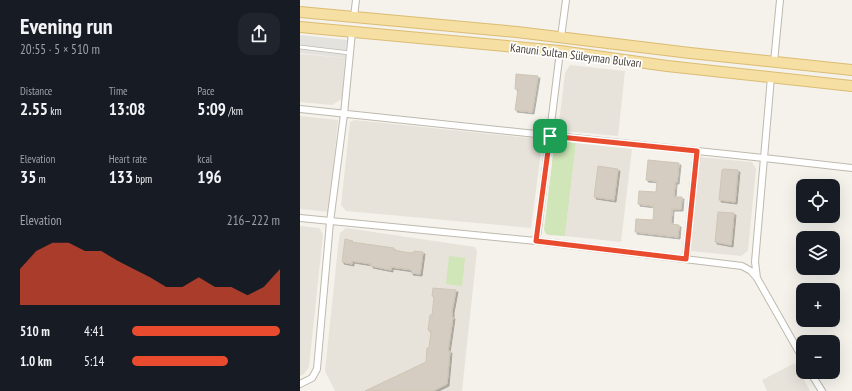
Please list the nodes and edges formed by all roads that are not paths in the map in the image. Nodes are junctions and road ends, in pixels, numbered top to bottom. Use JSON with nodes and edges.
{"nodes":[{"id":1,"x":356,"y":0,"type":"edge"},
{"id":2,"x":566,"y":0,"type":"edge"},
{"id":3,"x":780,"y":0,"type":"edge"},
{"id":4,"x":300,"y":12,"type":"edge"},
{"id":5,"x":354,"y":17,"type":"junction"},
{"id":6,"x":300,"y":27,"type":"edge"},
{"id":7,"x":352,"y":32,"type":"junction"},
{"id":8,"x":561,"y":37,"type":"junction"},
{"id":9,"x":300,"y":47,"type":"edge"},
{"id":10,"x":560,"y":51,"type":"junction"},
{"id":11,"x":350,"y":53,"type":"junction"},
{"id":12,"x":774,"y":62,"type":"junction"},
{"id":13,"x":852,"y":70,"type":"edge"},
{"id":14,"x":771,"y":77,"type":"junction"},
{"id":15,"x":852,"y":86,"type":"edge"},
{"id":16,"x":300,"y":109,"type":"edge"},
{"id":17,"x":344,"y":114,"type":"junction"},
{"id":18,"x":550,"y":136,"type":"junction"},
{"id":19,"x":697,"y":151,"type":"junction"},
{"id":20,"x":764,"y":158,"type":"junction"},
{"id":21,"x":852,"y":168,"type":"edge"},
{"id":22,"x":300,"y":218,"type":"edge"},
{"id":23,"x":330,"y":222,"type":"junction"},
{"id":24,"x":536,"y":241,"type":"junction"},
{"id":25,"x":686,"y":259,"type":"junction"},
{"id":26,"x":758,"y":278,"type":"junction"},
{"id":27,"x":796,"y":346,"type":"edge"},
{"id":28,"x":814,"y":379,"type":"edge"},
{"id":29,"x":300,"y":384,"type":"edge"},
{"id":30,"x":822,"y":391,"type":"edge"}],
"edges":[{"from":1,"to":5,"type":"street"},
{"from":2,"to":8,"type":"street"},
{"from":3,"to":12,"type":"street"},
{"from":4,"to":5,"type":"main road","name":"Kanuni Sultan Süleyman Bulvarı"},
{"from":5,"to":8,"type":"main road","name":"Kanuni Sultan Süleyman Bulvarı"},
{"from":6,"to":7,"type":"main road","name":"Kanuni Sultan Süleyman Bulvarı"},
{"from":7,"to":10,"type":"main road","name":"Kanuni Sultan Süleyman Bulvarı"},
{"from":7,"to":11,"type":"street"},
{"from":8,"to":12,"type":"main road","name":"Kanuni Sultan Süleyman Bulvarı"},
{"from":9,"to":11,"type":"lane"},
{"from":10,"to":14,"type":"main road","name":"Kanuni Sultan Süleyman Bulvarı"},
{"from":10,"to":18,"type":"street"},
{"from":11,"to":17,"type":"street"},
{"from":12,"to":13,"type":"main road","name":"Kanuni Sultan Süleyman Bulvarı"},
{"from":14,"to":15,"type":"main road","name":"Kanuni Sultan Süleyman Bulvarı"},
{"from":14,"to":20,"type":"street"},
{"from":16,"to":17,"type":"street"},
{"from":17,"to":18,"type":"street"},
{"from":17,"to":23,"type":"street"},
{"from":18,"to":19,"type":"street"},
{"from":18,"to":24,"type":"street"},
{"from":19,"to":20,"type":"street"},
{"from":19,"to":25,"type":"street"},
{"from":20,"to":21,"type":"street"},
{"from":20,"to":26,"type":"street"},
{"from":22,"to":23,"type":"street"},
{"from":23,"to":24,"type":"street"},
{"from":23,"to":29,"type":"street"},
{"from":24,"to":25,"type":"street"},
{"from":25,"to":26,"type":"street"},
{"from":26,"to":27,"type":"street"},
{"from":28,"to":30,"type":"street"}]}
